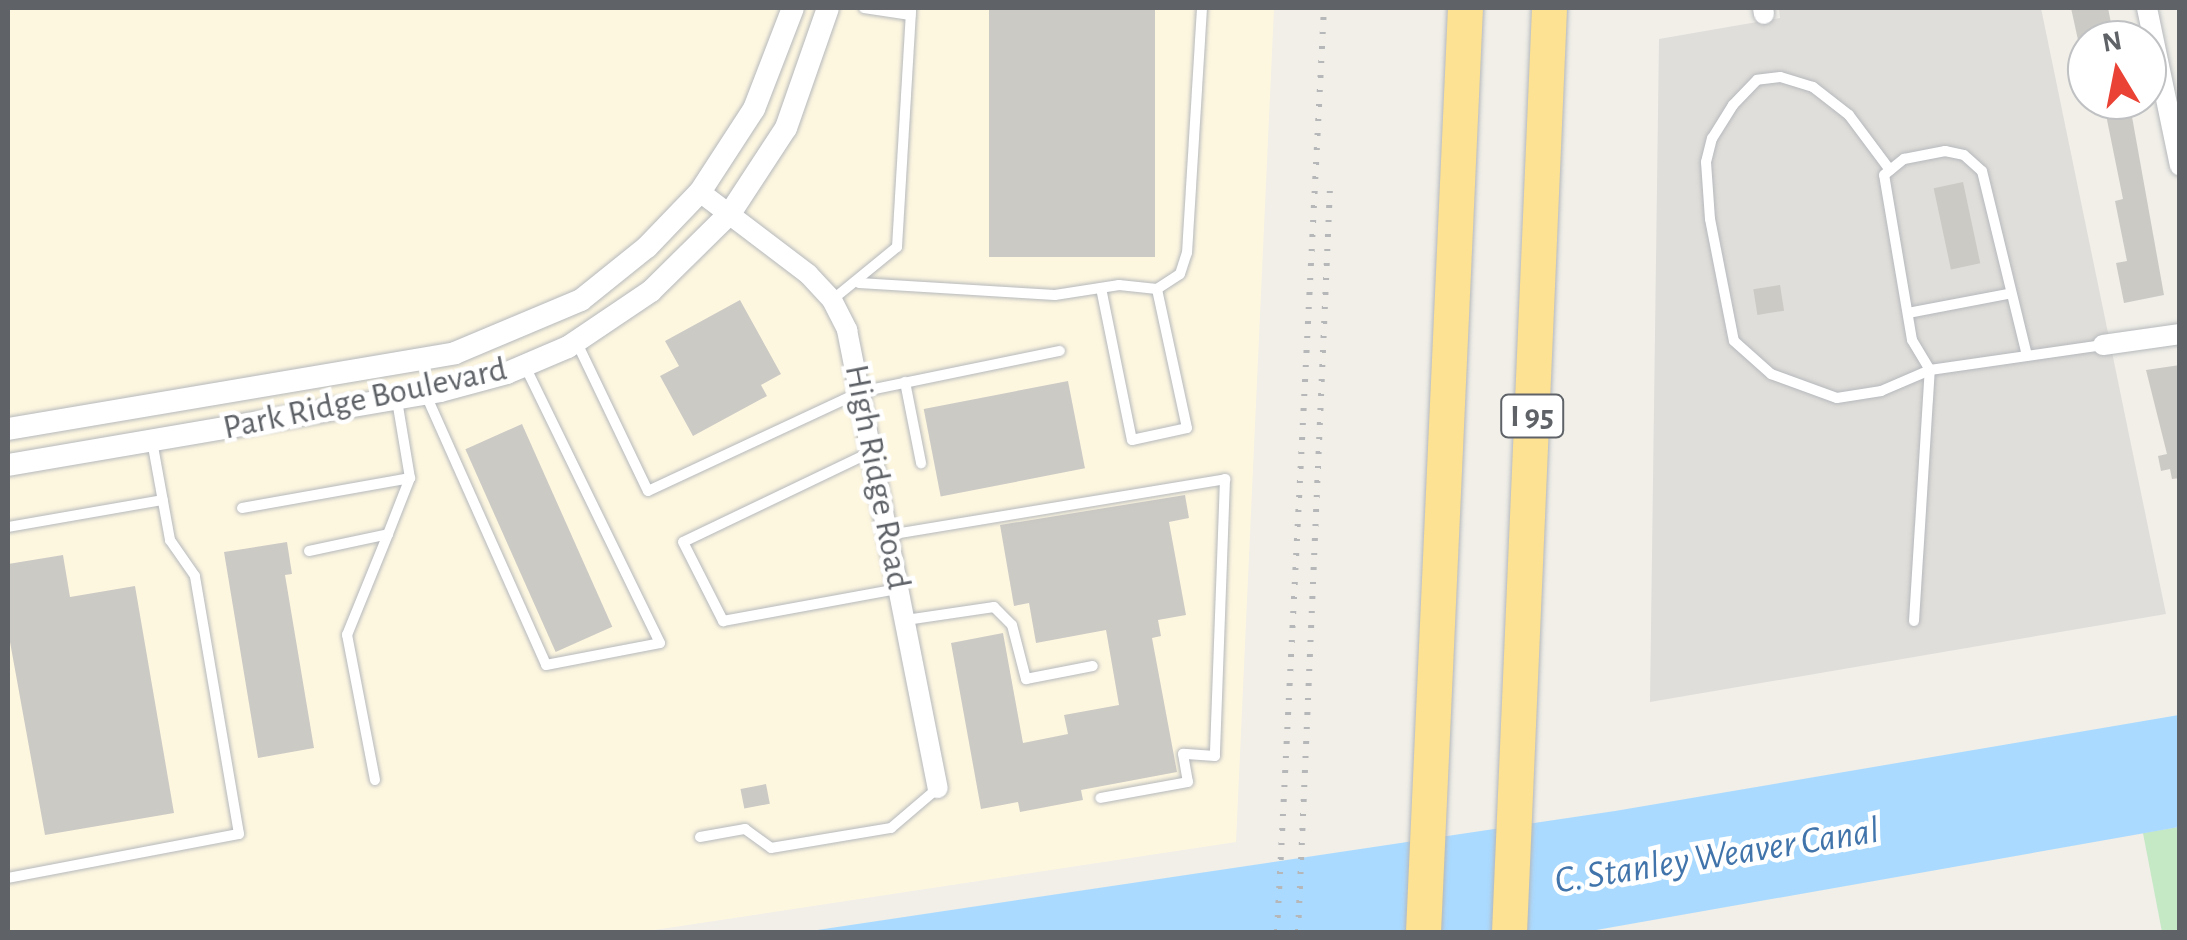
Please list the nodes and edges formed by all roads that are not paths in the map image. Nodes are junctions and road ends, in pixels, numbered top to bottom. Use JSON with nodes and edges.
{"nodes":[{"id":1,"x":793,"y":8,"type":"edge"},
{"id":2,"x":828,"y":8,"type":"edge"},
{"id":3,"x":864,"y":8,"type":"edge"},
{"id":4,"x":1202,"y":8,"type":"edge"},
{"id":5,"x":1465,"y":8,"type":"edge"},
{"id":6,"x":1549,"y":8,"type":"edge"},
{"id":7,"x":1559,"y":8,"type":"edge"},
{"id":8,"x":2148,"y":8,"type":"edge"},
{"id":9,"x":911,"y":11,"type":"edge"},
{"id":10,"x":1547,"y":62,"type":"junction"},
{"id":11,"x":2180,"y":166,"type":"edge"},
{"id":12,"x":1890,"y":170,"type":"junction"},
{"id":13,"x":700,"y":192,"type":"junction"},
{"id":14,"x":730,"y":212,"type":"junction"},
{"id":15,"x":860,"y":283,"type":"junction"},
{"id":16,"x":1101,"y":288,"type":"junction"},
{"id":17,"x":1157,"y":289,"type":"junction"},
{"id":18,"x":2008,"y":294,"type":"junction"},
{"id":19,"x":832,"y":300,"type":"junction"},
{"id":20,"x":1908,"y":313,"type":"junction"},
{"id":21,"x":2180,"y":334,"type":"edge"},
{"id":22,"x":576,"y":342,"type":"junction"},
{"id":23,"x":2103,"y":345,"type":"joint"},
{"id":24,"x":1060,"y":351,"type":"dead end"},
{"id":25,"x":2027,"y":356,"type":"junction"},
{"id":26,"x":420,"y":359,"type":"junction"},
{"id":27,"x":526,"y":366,"type":"junction"},
{"id":28,"x":1930,"y":370,"type":"junction"},
{"id":29,"x":905,"y":382,"type":"junction"},
{"id":30,"x":860,"y":392,"type":"junction"},
{"id":31,"x":426,"y":394,"type":"junction"},
{"id":32,"x":396,"y":399,"type":"junction"},
{"id":33,"x":8,"y":429,"type":"edge"},
{"id":34,"x":152,"y":440,"type":"junction"},
{"id":35,"x":871,"y":452,"type":"junction"},
{"id":36,"x":921,"y":463,"type":"dead end"},
{"id":37,"x":8,"y":465,"type":"edge"},
{"id":38,"x":410,"y":478,"type":"junction"},
{"id":39,"x":163,"y":500,"type":"junction"},
{"id":40,"x":242,"y":508,"type":"dead end"},
{"id":41,"x":8,"y":528,"type":"edge"},
{"id":42,"x":388,"y":534,"type":"junction"},
{"id":43,"x":888,"y":535,"type":"junction"},
{"id":44,"x":309,"y":552,"type":"dead end"},
{"id":45,"x":899,"y":588,"type":"junction"},
{"id":46,"x":906,"y":620,"type":"junction"},
{"id":47,"x":1914,"y":621,"type":"dead end"},
{"id":48,"x":1093,"y":666,"type":"dead end"},
{"id":49,"x":375,"y":780,"type":"dead end"},
{"id":50,"x":938,"y":788,"type":"joint"},
{"id":51,"x":1100,"y":798,"type":"dead end"},
{"id":52,"x":700,"y":837,"type":"dead end"},
{"id":53,"x":8,"y":878,"type":"edge"},
{"id":54,"x":1422,"y":932,"type":"edge"},
{"id":55,"x":1509,"y":932,"type":"edge"}],
"edges":[{"from":1,"to":13,"type":"street"},
{"from":2,"to":14,"type":"street"},
{"from":3,"to":9,"type":"lane"},
{"from":4,"to":17,"type":"lane"},
{"from":5,"to":54,"type":"highway","number":"I 95"},
{"from":6,"to":10,"type":"highway","number":"I 95"},
{"from":7,"to":10,"type":"highway"},
{"from":8,"to":11,"type":"street"},
{"from":9,"to":15,"type":"lane"},
{"from":10,"to":55,"type":"highway","number":"I 95"},
{"from":12,"to":18,"type":"lane"},
{"from":12,"to":20,"type":"lane"},
{"from":12,"to":28,"type":"lane"},
{"from":13,"to":14,"type":"street","name":"High Ridge Road"},
{"from":13,"to":26,"type":"street","name":"Park Ridge Boulevard"},
{"from":14,"to":19,"type":"street","name":"High Ridge Road"},
{"from":14,"to":22,"type":"street","name":"Park Ridge Boulevard"},
{"from":15,"to":16,"type":"lane"},
{"from":15,"to":19,"type":"lane"},
{"from":16,"to":17,"type":"lane"},
{"from":16,"to":17,"type":"lane"},
{"from":18,"to":20,"type":"lane"},
{"from":18,"to":25,"type":"lane"},
{"from":19,"to":30,"type":"street","name":"High Ridge Road"},
{"from":20,"to":28,"type":"lane"},
{"from":21,"to":23,"type":"street"},
{"from":22,"to":27,"type":"street","name":"Park Ridge Boulevard"},
{"from":22,"to":30,"type":"lane"},
{"from":23,"to":25,"type":"lane"},
{"from":24,"to":29,"type":"lane"},
{"from":25,"to":28,"type":"lane"},
{"from":26,"to":31,"type":"street"},
{"from":26,"to":33,"type":"street","name":"Park Ridge Boulevard"},
{"from":27,"to":31,"type":"street","name":"Park Ridge Boulevard"},
{"from":27,"to":31,"type":"lane"},
{"from":28,"to":47,"type":"lane"},
{"from":29,"to":30,"type":"lane"},
{"from":29,"to":36,"type":"lane"},
{"from":30,"to":35,"type":"street","name":"High Ridge Road"},
{"from":31,"to":32,"type":"street","name":"Park Ridge Boulevard"},
{"from":32,"to":34,"type":"street","name":"Park Ridge Boulevard"},
{"from":32,"to":38,"type":"lane"},
{"from":34,"to":37,"type":"street","name":"Park Ridge Boulevard"},
{"from":34,"to":39,"type":"lane"},
{"from":35,"to":43,"type":"street","name":"High Ridge Road"},
{"from":35,"to":45,"type":"lane"},
{"from":38,"to":40,"type":"lane"},
{"from":38,"to":42,"type":"lane"},
{"from":39,"to":41,"type":"lane"},
{"from":39,"to":53,"type":"lane"},
{"from":42,"to":44,"type":"lane"},
{"from":42,"to":49,"type":"lane"},
{"from":43,"to":45,"type":"street","name":"High Ridge Road"},
{"from":43,"to":51,"type":"lane"},
{"from":45,"to":46,"type":"street","name":"High Ridge Road"},
{"from":46,"to":48,"type":"lane"},
{"from":46,"to":50,"type":"street","name":"High Ridge Road"},
{"from":50,"to":52,"type":"lane"}]}
